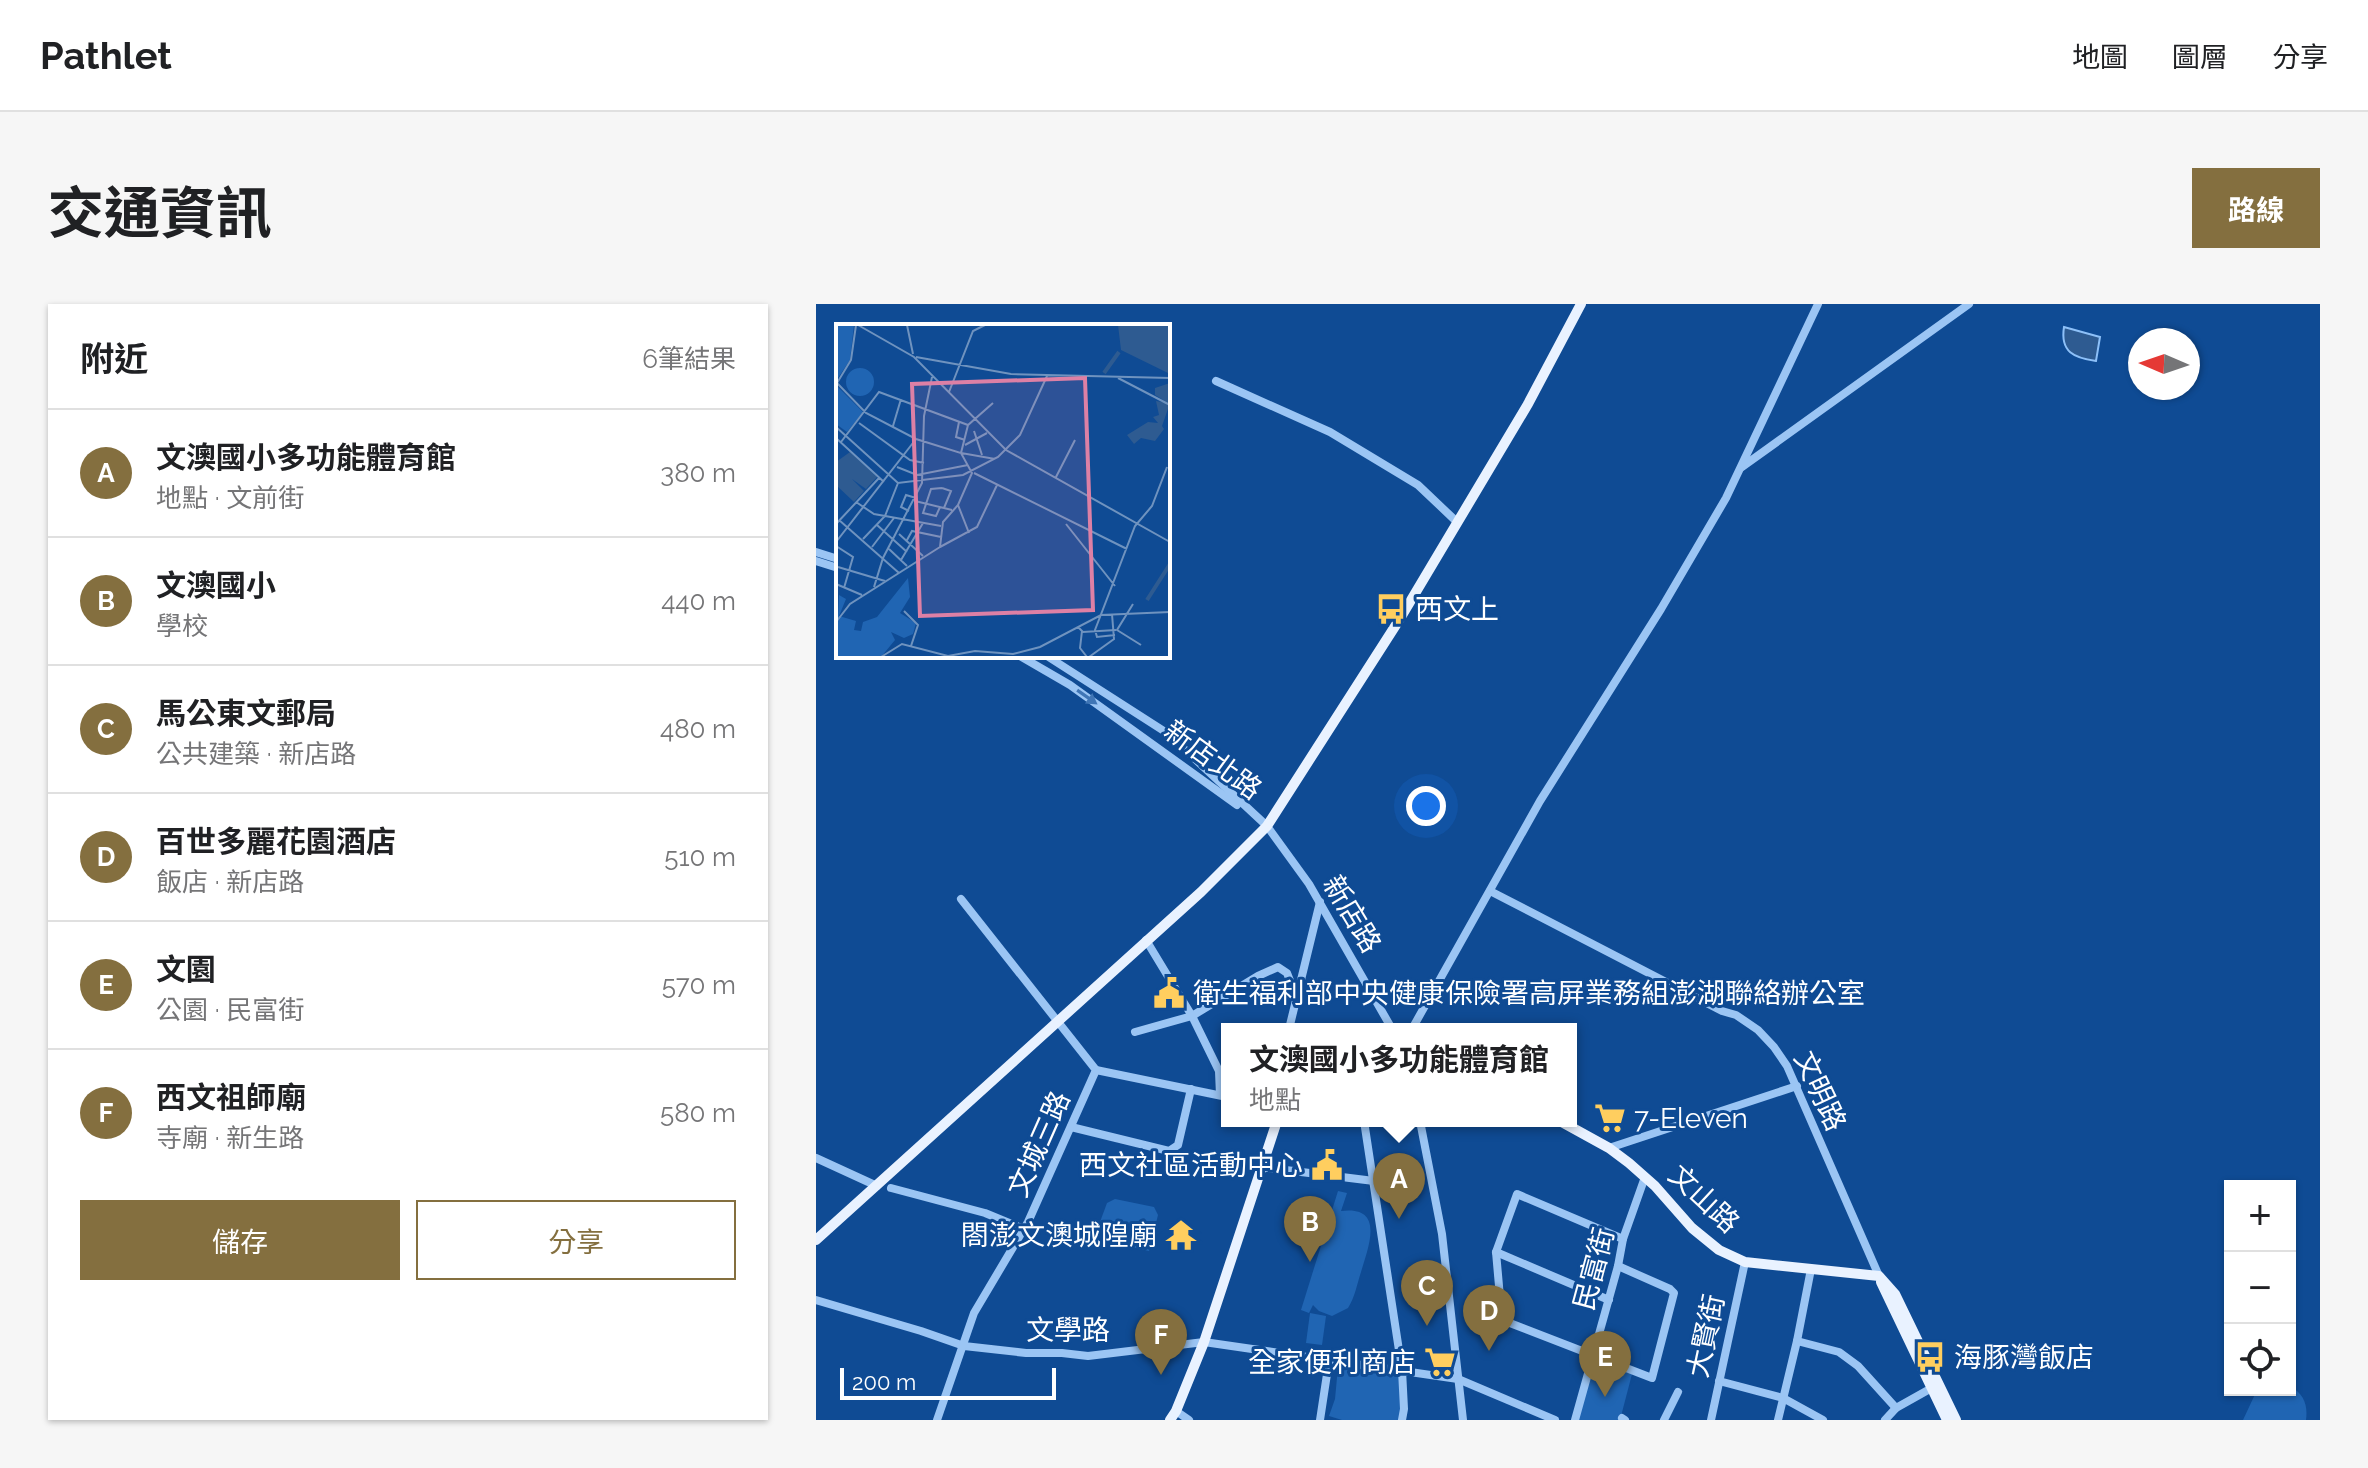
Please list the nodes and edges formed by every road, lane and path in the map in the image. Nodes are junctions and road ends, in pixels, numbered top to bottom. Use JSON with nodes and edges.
{"nodes":[{"id":1,"x":1581,"y":304,"type":"edge"},
{"id":2,"x":1818,"y":304,"type":"edge"},
{"id":3,"x":1969,"y":304,"type":"edge"},
{"id":4,"x":1216,"y":381,"type":"dead end"},
{"id":5,"x":1742,"y":468,"type":"junction"},
{"id":6,"x":1457,"y":522,"type":"junction"},
{"id":7,"x":816,"y":552,"type":"edge"},
{"id":8,"x":836,"y":558,"type":"edge"},
{"id":9,"x":816,"y":561,"type":"edge"},
{"id":10,"x":836,"y":567,"type":"edge"},
{"id":11,"x":1023,"y":658,"type":"edge"},
{"id":12,"x":1050,"y":658,"type":"edge"},
{"id":13,"x":1267,"y":826,"type":"junction"},
{"id":14,"x":1490,"y":891,"type":"junction"},
{"id":15,"x":961,"y":899,"type":"dead end"},
{"id":16,"x":1320,"y":902,"type":"junction"},
{"id":17,"x":1146,"y":940,"type":"junction"},
{"id":18,"x":1296,"y":996,"type":"junction"},
{"id":19,"x":1192,"y":1016,"type":"junction"},
{"id":20,"x":1057,"y":1023,"type":"junction"},
{"id":21,"x":1290,"y":1023,"type":"edge"},
{"id":22,"x":1389,"y":1023,"type":"edge"},
{"id":23,"x":1415,"y":1023,"type":"edge"},
{"id":24,"x":1135,"y":1032,"type":"dead end"},
{"id":25,"x":1221,"y":1066,"type":"edge"},
{"id":26,"x":1096,"y":1070,"type":"junction"},
{"id":27,"x":1797,"y":1086,"type":"junction"},
{"id":28,"x":1191,"y":1089,"type":"junction"},
{"id":29,"x":1221,"y":1095,"type":"edge"},
{"id":30,"x":1071,"y":1127,"type":"junction"},
{"id":31,"x":1273,"y":1127,"type":"edge"},
{"id":32,"x":1365,"y":1127,"type":"edge"},
{"id":33,"x":1421,"y":1127,"type":"edge"},
{"id":34,"x":1571,"y":1127,"type":"edge"},
{"id":35,"x":1609,"y":1148,"type":"junction"},
{"id":36,"x":816,"y":1158,"type":"edge"},
{"id":37,"x":1261,"y":1167,"type":"junction"},
{"id":38,"x":1645,"y":1177,"type":"junction"},
{"id":39,"x":1374,"y":1181,"type":"junction"},
{"id":40,"x":877,"y":1186,"type":"junction"},
{"id":41,"x":891,"y":1188,"type":"dead end"},
{"id":42,"x":1024,"y":1229,"type":"junction"},
{"id":43,"x":1623,"y":1239,"type":"junction"},
{"id":44,"x":816,"y":1240,"type":"edge"},
{"id":45,"x":1496,"y":1252,"type":"junction"},
{"id":46,"x":1745,"y":1262,"type":"junction"},
{"id":47,"x":1618,"y":1266,"type":"junction"},
{"id":48,"x":1811,"y":1269,"type":"junction"},
{"id":49,"x":1879,"y":1276,"type":"junction"},
{"id":50,"x":816,"y":1300,"type":"edge"},
{"id":51,"x":1609,"y":1300,"type":"junction"},
{"id":52,"x":1797,"y":1341,"type":"junction"},
{"id":53,"x":1204,"y":1342,"type":"junction"},
{"id":54,"x":964,"y":1346,"type":"junction"},
{"id":55,"x":1592,"y":1355,"type":"junction"},
{"id":56,"x":1329,"y":1361,"type":"junction"},
{"id":57,"x":1402,"y":1370,"type":"junction"},
{"id":58,"x":1458,"y":1379,"type":"junction"},
{"id":59,"x":1719,"y":1381,"type":"junction"},
{"id":60,"x":1934,"y":1387,"type":"junction"},
{"id":61,"x":1678,"y":1392,"type":"dead end"},
{"id":62,"x":1783,"y":1398,"type":"junction"},
{"id":63,"x":1896,"y":1408,"type":"junction"},
{"id":64,"x":1173,"y":1415,"type":"edge"},
{"id":65,"x":937,"y":1420,"type":"edge"},
{"id":66,"x":1189,"y":1420,"type":"edge"},
{"id":67,"x":1320,"y":1420,"type":"edge"},
{"id":68,"x":1402,"y":1420,"type":"edge"},
{"id":69,"x":1463,"y":1420,"type":"edge"},
{"id":70,"x":1554,"y":1420,"type":"edge"},
{"id":71,"x":1575,"y":1420,"type":"edge"},
{"id":72,"x":1664,"y":1420,"type":"edge"},
{"id":73,"x":1711,"y":1420,"type":"edge"},
{"id":74,"x":1778,"y":1420,"type":"edge"},
{"id":75,"x":1823,"y":1420,"type":"edge"},
{"id":76,"x":1885,"y":1420,"type":"edge"},
{"id":77,"x":1947,"y":1420,"type":"edge"},
{"id":78,"x":1956,"y":1420,"type":"edge"}],
"edges":[{"from":1,"to":6,"type":"main road"},
{"from":2,"to":5,"type":"street"},
{"from":3,"to":5,"type":"street"},
{"from":4,"to":6,"type":"street"},
{"from":5,"to":14,"type":"street"},
{"from":6,"to":13,"type":"main road"},
{"from":7,"to":8,"type":"street"},
{"from":9,"to":10,"type":"street"},
{"from":11,"to":13,"type":"street","name":"新店北路","one_way":true},
{"from":12,"to":13,"type":"street","name":"新店北路"},
{"from":13,"to":16,"type":"street","name":"新店路"},
{"from":13,"to":17,"type":"main road"},
{"from":14,"to":23,"type":"street"},
{"from":14,"to":27,"type":"street","name":"文明路"},
{"from":15,"to":20,"type":"street","name":"文城三路"},
{"from":16,"to":18,"type":"street"},
{"from":16,"to":22,"type":"street","name":"新店路"},
{"from":17,"to":19,"type":"street"},
{"from":17,"to":20,"type":"main road"},
{"from":18,"to":19,"type":"street"},
{"from":18,"to":21,"type":"street"},
{"from":19,"to":24,"type":"street"},
{"from":19,"to":25,"type":"street"},
{"from":20,"to":26,"type":"street","name":"文城三路"},
{"from":20,"to":40,"type":"main road"},
{"from":26,"to":28,"type":"street"},
{"from":26,"to":30,"type":"street","name":"文城三路"},
{"from":27,"to":35,"type":"street"},
{"from":27,"to":49,"type":"street","name":"文明路"},
{"from":28,"to":29,"type":"street"},
{"from":28,"to":30,"type":"street"},
{"from":30,"to":42,"type":"street","name":"文城三路"},
{"from":31,"to":37,"type":"main road"},
{"from":32,"to":39,"type":"street"},
{"from":33,"to":58,"type":"street"},
{"from":34,"to":35,"type":"main road","name":"文山路"},
{"from":35,"to":38,"type":"main road","name":"文山路"},
{"from":36,"to":40,"type":"street"},
{"from":37,"to":39,"type":"street"},
{"from":37,"to":53,"type":"main road"},
{"from":38,"to":43,"type":"street","name":"民富街"},
{"from":38,"to":46,"type":"main road","name":"文山路"},
{"from":39,"to":57,"type":"street"},
{"from":40,"to":44,"type":"main road"},
{"from":41,"to":42,"type":"street"},
{"from":42,"to":54,"type":"street","name":"文城三路"},
{"from":43,"to":45,"type":"street"},
{"from":43,"to":47,"type":"street","name":"民富街"},
{"from":45,"to":51,"type":"street"},
{"from":45,"to":55,"type":"street"},
{"from":46,"to":48,"type":"main road","name":"文山路"},
{"from":46,"to":59,"type":"street","name":"大賢街"},
{"from":47,"to":51,"type":"street","name":"民富街"},
{"from":47,"to":55,"type":"street"},
{"from":48,"to":49,"type":"main road","name":"文山路"},
{"from":48,"to":52,"type":"street"},
{"from":49,"to":60,"type":"main road"},
{"from":50,"to":54,"type":"street","name":"文學路"},
{"from":51,"to":55,"type":"street","name":"民富街"},
{"from":52,"to":62,"type":"street"},
{"from":52,"to":63,"type":"street"},
{"from":53,"to":54,"type":"street","name":"文學路"},
{"from":53,"to":56,"type":"street","name":"文學路"},
{"from":53,"to":64,"type":"main road"},
{"from":54,"to":65,"type":"street","name":"文城三路"},
{"from":55,"to":71,"type":"street","name":"民富街"},
{"from":56,"to":57,"type":"street","name":"文學路"},
{"from":56,"to":67,"type":"street"},
{"from":57,"to":58,"type":"street","name":"文學路"},
{"from":57,"to":68,"type":"street"},
{"from":58,"to":69,"type":"street"},
{"from":58,"to":70,"type":"street","name":"文學路"},
{"from":59,"to":62,"type":"street"},
{"from":59,"to":73,"type":"street","name":"大賢街"},
{"from":60,"to":63,"type":"street"},
{"from":60,"to":77,"type":"main road"},
{"from":60,"to":78,"type":"main road"},
{"from":61,"to":72,"type":"street"},
{"from":62,"to":74,"type":"street"},
{"from":62,"to":75,"type":"street"},
{"from":63,"to":76,"type":"street"},
{"from":64,"to":66,"type":"street"}]}
